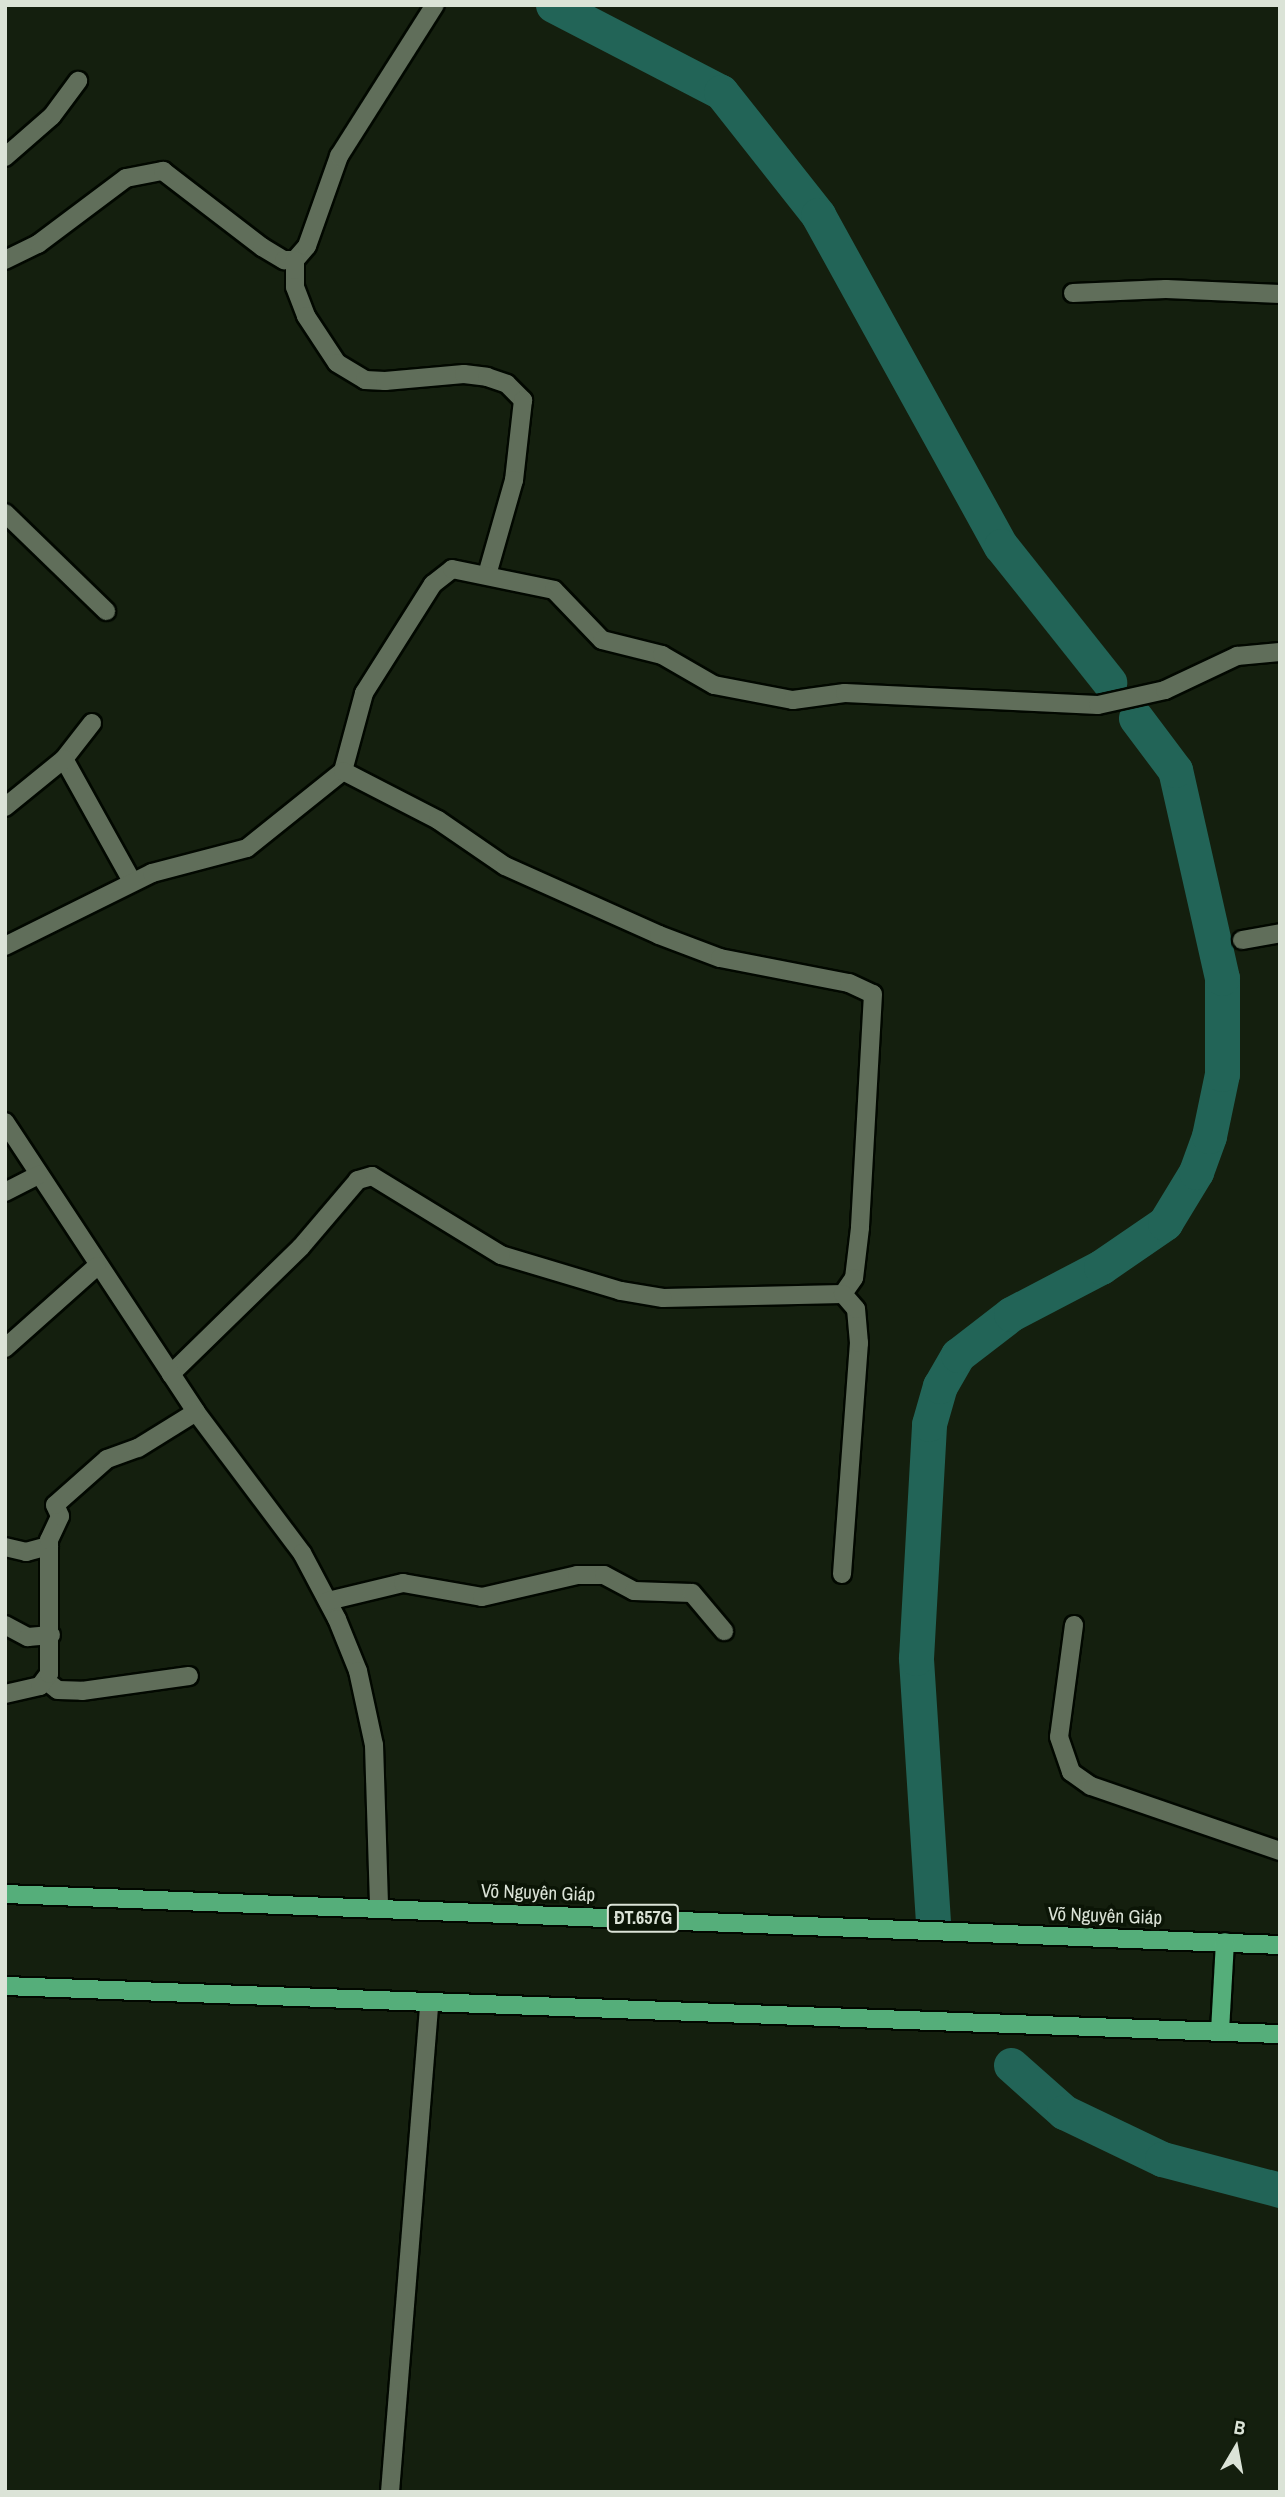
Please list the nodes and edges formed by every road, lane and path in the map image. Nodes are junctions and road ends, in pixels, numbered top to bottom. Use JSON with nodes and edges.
{"nodes":[{"id":1,"x":435,"y":5,"type":"edge"},
{"id":2,"x":78,"y":81,"type":"dead end"},
{"id":3,"x":5,"y":157,"type":"edge"},
{"id":4,"x":7,"y":253,"type":"edge"},
{"id":5,"x":295,"y":260,"type":"junction"},
{"id":6,"x":1073,"y":293,"type":"dead end"},
{"id":7,"x":1280,"y":294,"type":"edge"},
{"id":8,"x":5,"y":513,"type":"edge"},
{"id":9,"x":487,"y":575,"type":"junction"},
{"id":10,"x":106,"y":611,"type":"dead end"},
{"id":11,"x":1280,"y":652,"type":"edge"},
{"id":12,"x":92,"y":723,"type":"dead end"},
{"id":13,"x":64,"y":759,"type":"junction"},
{"id":14,"x":343,"y":771,"type":"junction"},
{"id":15,"x":5,"y":807,"type":"edge"},
{"id":16,"x":132,"y":881,"type":"junction"},
{"id":17,"x":1280,"y":933,"type":"edge"},
{"id":18,"x":1242,"y":940,"type":"dead end"},
{"id":19,"x":5,"y":946,"type":"edge"},
{"id":20,"x":5,"y":1122,"type":"edge"},
{"id":21,"x":39,"y":1175,"type":"junction"},
{"id":22,"x":5,"y":1192,"type":"edge"},
{"id":23,"x":97,"y":1266,"type":"junction"},
{"id":24,"x":843,"y":1294,"type":"junction"},
{"id":25,"x":5,"y":1348,"type":"edge"},
{"id":26,"x":171,"y":1374,"type":"junction"},
{"id":27,"x":196,"y":1412,"type":"junction"},
{"id":28,"x":49,"y":1546,"type":"junction"},
{"id":29,"x":5,"y":1547,"type":"edge"},
{"id":30,"x":842,"y":1574,"type":"dead end"},
{"id":31,"x":328,"y":1601,"type":"junction"},
{"id":32,"x":5,"y":1625,"type":"edge"},
{"id":33,"x":1074,"y":1625,"type":"dead end"},
{"id":34,"x":724,"y":1631,"type":"dead end"},
{"id":35,"x":51,"y":1635,"type":"junction"},
{"id":36,"x":189,"y":1676,"type":"dead end"},
{"id":37,"x":45,"y":1681,"type":"junction"},
{"id":38,"x":5,"y":1694,"type":"edge"},
{"id":39,"x":1280,"y":1851,"type":"edge"},
{"id":40,"x":5,"y":1894,"type":"edge"},
{"id":41,"x":379,"y":1908,"type":"junction"},
{"id":42,"x":1225,"y":1942,"type":"junction"},
{"id":43,"x":1280,"y":1945,"type":"edge"},
{"id":44,"x":5,"y":1986,"type":"edge"},
{"id":45,"x":429,"y":2003,"type":"junction"},
{"id":46,"x":1220,"y":2031,"type":"junction"},
{"id":47,"x":1280,"y":2034,"type":"edge"},
{"id":48,"x":390,"y":2492,"type":"edge"}],
"edges":[{"from":1,"to":5,"type":"street"},
{"from":2,"to":3,"type":"street"},
{"from":4,"to":5,"type":"street"},
{"from":5,"to":9,"type":"street"},
{"from":6,"to":7,"type":"street"},
{"from":8,"to":10,"type":"street"},
{"from":9,"to":11,"type":"street"},
{"from":9,"to":14,"type":"street"},
{"from":12,"to":13,"type":"street"},
{"from":13,"to":15,"type":"street"},
{"from":13,"to":16,"type":"street"},
{"from":14,"to":16,"type":"street"},
{"from":14,"to":24,"type":"street"},
{"from":16,"to":19,"type":"street"},
{"from":17,"to":18,"type":"street"},
{"from":20,"to":21,"type":"street"},
{"from":21,"to":22,"type":"street"},
{"from":21,"to":23,"type":"street"},
{"from":23,"to":25,"type":"street"},
{"from":23,"to":26,"type":"street"},
{"from":24,"to":26,"type":"street"},
{"from":24,"to":30,"type":"street"},
{"from":26,"to":27,"type":"street"},
{"from":27,"to":28,"type":"street"},
{"from":27,"to":31,"type":"street"},
{"from":28,"to":29,"type":"street"},
{"from":28,"to":35,"type":"street"},
{"from":31,"to":34,"type":"street"},
{"from":31,"to":41,"type":"street"},
{"from":32,"to":35,"type":"street"},
{"from":33,"to":39,"type":"street"},
{"from":35,"to":37,"type":"street"},
{"from":36,"to":37,"type":"street"},
{"from":37,"to":38,"type":"street"},
{"from":40,"to":41,"type":"main road","name":"Võ Nguyên Giáp","number":"ĐT.657G"},
{"from":41,"to":42,"type":"main road","name":"Võ Nguyên Giáp","number":"ĐT.657G"},
{"from":42,"to":43,"type":"main road","name":"Võ Nguyên Giáp","number":"ĐT.657G"},
{"from":42,"to":46,"type":"main road"},
{"from":44,"to":45,"type":"main road"},
{"from":45,"to":46,"type":"main road"},
{"from":45,"to":48,"type":"street"},
{"from":46,"to":47,"type":"main road"}]}
